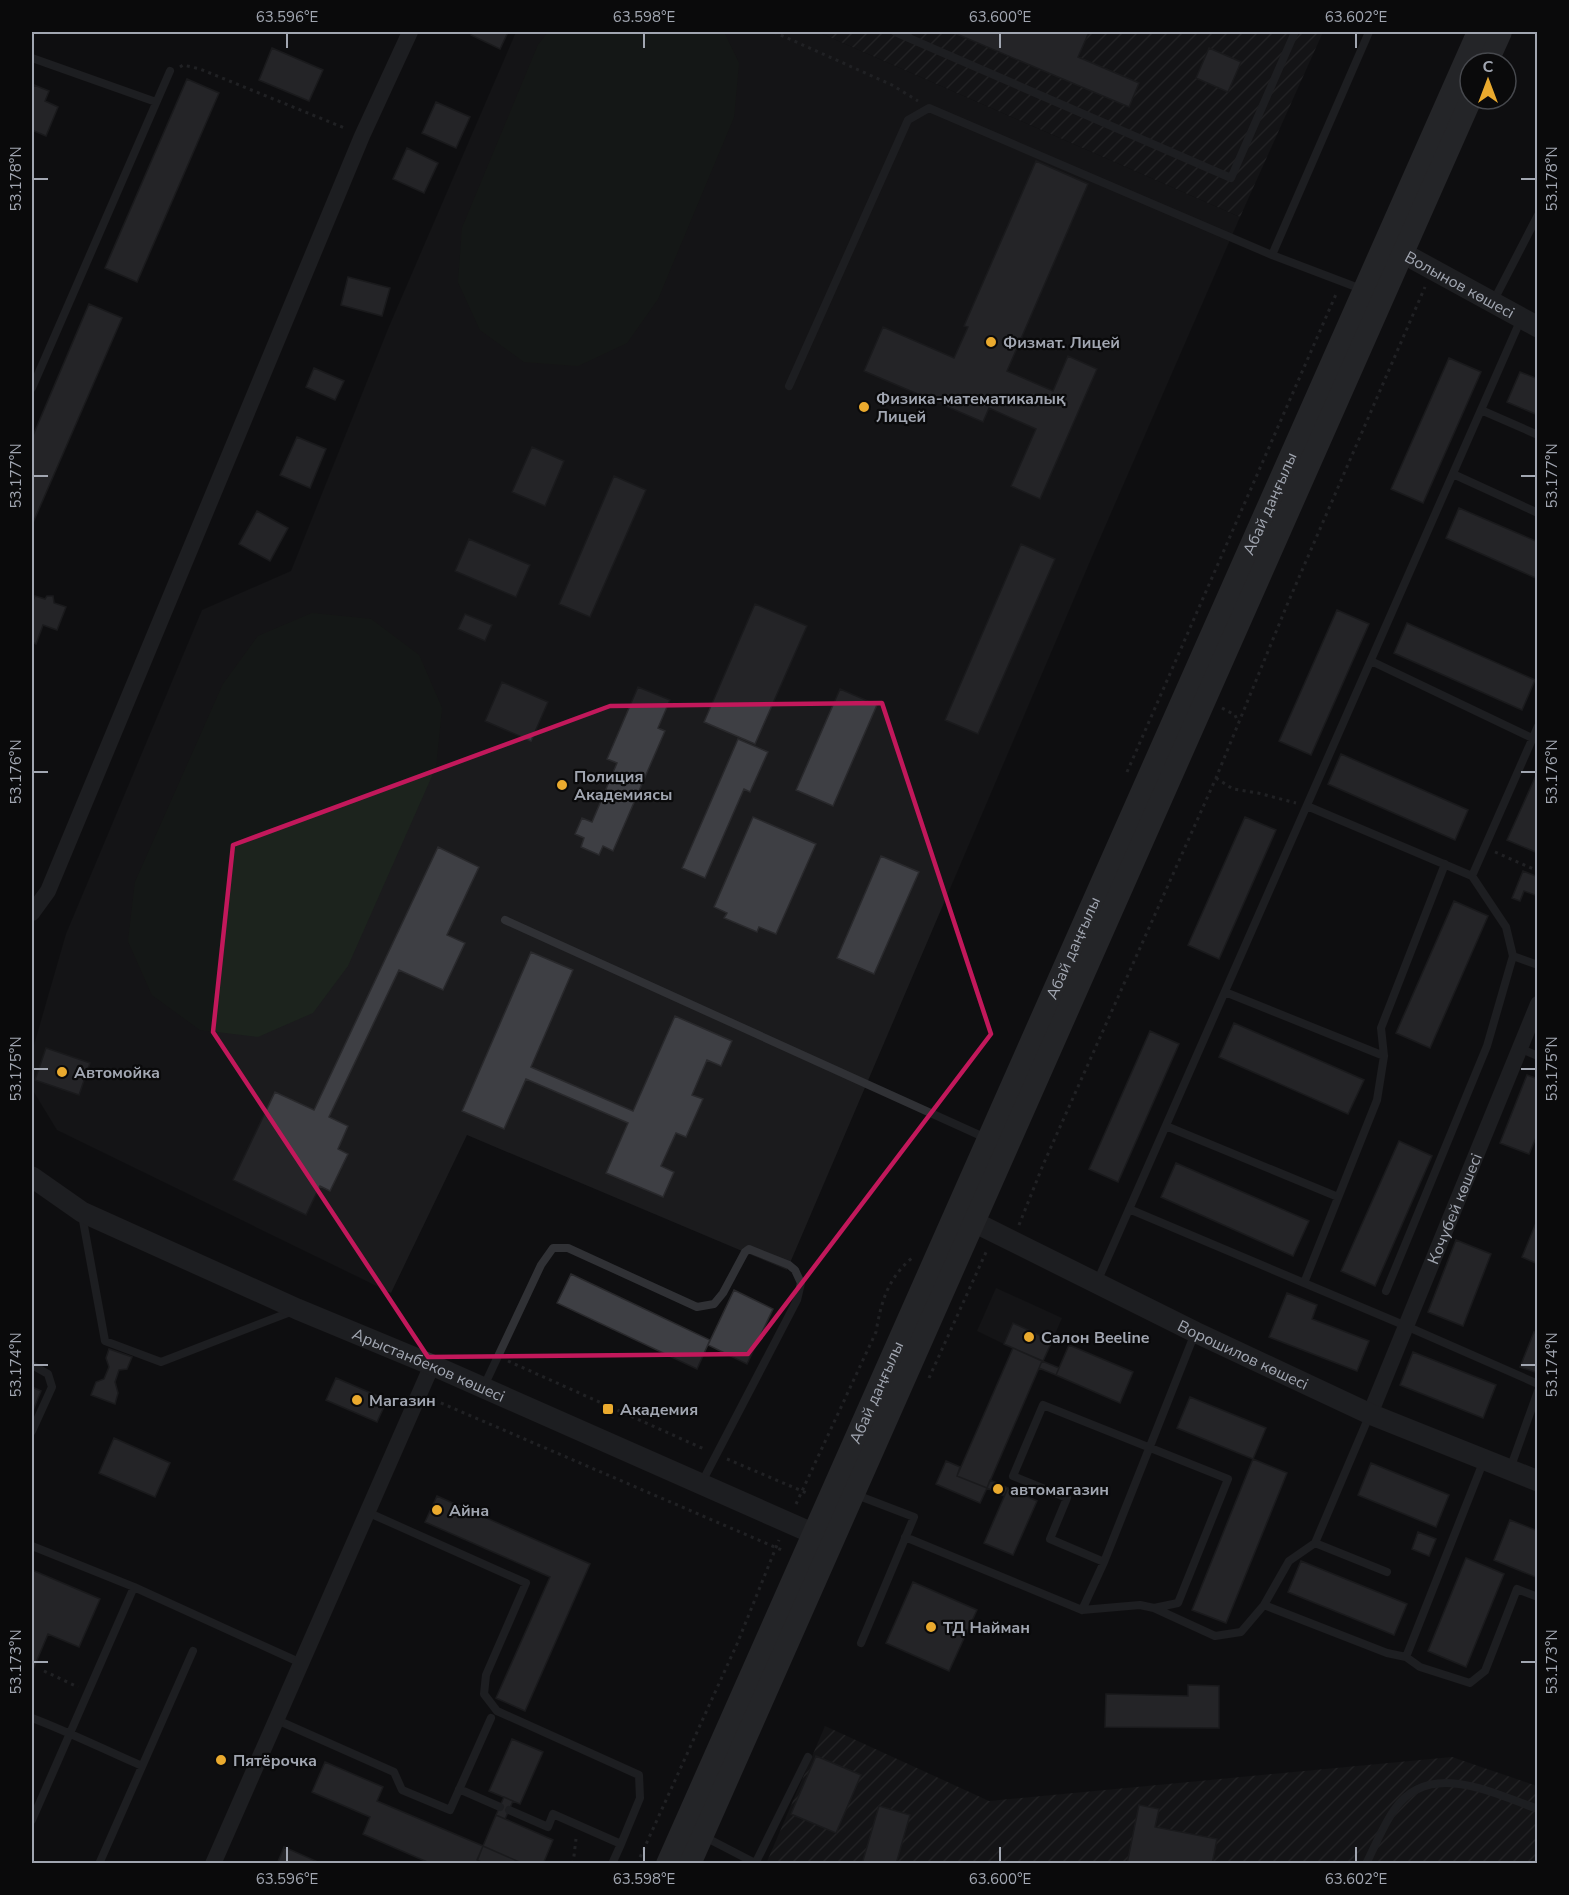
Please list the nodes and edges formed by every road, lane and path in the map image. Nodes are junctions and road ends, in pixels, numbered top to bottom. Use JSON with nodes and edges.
{"nodes":[{"id":1,"x":410,"y":32,"type":"edge"},
{"id":2,"x":774,"y":32,"type":"edge"},
{"id":3,"x":895,"y":32,"type":"edge"},
{"id":4,"x":1295,"y":32,"type":"edge"},
{"id":5,"x":1369,"y":32,"type":"edge"},
{"id":6,"x":1478,"y":32,"type":"edge"},
{"id":7,"x":1501,"y":32,"type":"edge"},
{"id":8,"x":1492,"y":51,"type":"edge"},
{"id":9,"x":32,"y":58,"type":"edge"},
{"id":10,"x":170,"y":71,"type":"joint"},
{"id":11,"x":156,"y":102,"type":"junction"},
{"id":12,"x":929,"y":108,"type":"junction"},
{"id":13,"x":1465,"y":111,"type":"edge"},
{"id":14,"x":362,"y":136,"type":"junction"},
{"id":15,"x":1538,"y":215,"type":"edge"},
{"id":16,"x":1394,"y":248,"type":"junction"},
{"id":17,"x":1272,"y":255,"type":"junction"},
{"id":18,"x":1433,"y":269,"type":"junction"},
{"id":19,"x":1342,"y":282,"type":"junction"},
{"id":20,"x":1373,"y":294,"type":"junction"},
{"id":21,"x":1493,"y":303,"type":"junction"},
{"id":22,"x":1530,"y":323,"type":"edge"},
{"id":23,"x":789,"y":386,"type":"dead end"},
{"id":24,"x":32,"y":388,"type":"edge"},
{"id":25,"x":1481,"y":410,"type":"junction"},
{"id":26,"x":1538,"y":435,"type":"edge"},
{"id":27,"x":1453,"y":474,"type":"junction"},
{"id":28,"x":1538,"y":513,"type":"edge"},
{"id":29,"x":1371,"y":661,"type":"junction"},
{"id":30,"x":1538,"y":726,"type":"edge"},
{"id":31,"x":1532,"y":738,"type":"junction"},
{"id":32,"x":1126,"y":773,"type":"dead end"},
{"id":33,"x":1215,"y":778,"type":"junction"},
{"id":34,"x":1307,"y":806,"type":"junction"},
{"id":35,"x":1485,"y":848,"type":"junction"},
{"id":36,"x":1445,"y":864,"type":"junction"},
{"id":37,"x":1538,"y":871,"type":"edge"},
{"id":38,"x":1472,"y":876,"type":"junction"},
{"id":39,"x":32,"y":913,"type":"edge"},
{"id":40,"x":505,"y":920,"type":"dead end"},
{"id":41,"x":1513,"y":956,"type":"junction"},
{"id":42,"x":1538,"y":965,"type":"edge"},
{"id":43,"x":1225,"y":992,"type":"junction"},
{"id":44,"x":1538,"y":1004,"type":"edge"},
{"id":45,"x":1518,"y":1048,"type":"junction"},
{"id":46,"x":1384,"y":1056,"type":"junction"},
{"id":47,"x":1538,"y":1056,"type":"edge"},
{"id":48,"x":1166,"y":1126,"type":"junction"},
{"id":49,"x":997,"y":1143,"type":"junction"},
{"id":50,"x":32,"y":1177,"type":"edge"},
{"id":51,"x":1338,"y":1197,"type":"junction"},
{"id":52,"x":1129,"y":1209,"type":"junction"},
{"id":53,"x":82,"y":1212,"type":"junction"},
{"id":54,"x":965,"y":1217,"type":"junction"},
{"id":55,"x":1013,"y":1241,"type":"junction"},
{"id":56,"x":915,"y":1256,"type":"dead end"},
{"id":57,"x":1097,"y":1283,"type":"junction"},
{"id":58,"x":1304,"y":1283,"type":"junction"},
{"id":59,"x":1386,"y":1291,"type":"dead end"},
{"id":60,"x":297,"y":1309,"type":"junction"},
{"id":61,"x":1406,"y":1326,"type":"junction"},
{"id":62,"x":1195,"y":1332,"type":"junction"},
{"id":63,"x":498,"y":1356,"type":"junction"},
{"id":64,"x":32,"y":1365,"type":"edge"},
{"id":65,"x":432,"y":1365,"type":"junction"},
{"id":66,"x":1538,"y":1384,"type":"edge"},
{"id":67,"x":483,"y":1388,"type":"junction"},
{"id":68,"x":1538,"y":1391,"type":"edge"},
{"id":69,"x":419,"y":1394,"type":"junction"},
{"id":70,"x":1370,"y":1414,"type":"junction"},
{"id":71,"x":32,"y":1431,"type":"edge"},
{"id":72,"x":1149,"y":1448,"type":"junction"},
{"id":73,"x":716,"y":1454,"type":"junction"},
{"id":74,"x":1484,"y":1459,"type":"junction"},
{"id":75,"x":1510,"y":1470,"type":"junction"},
{"id":76,"x":1538,"y":1481,"type":"edge"},
{"id":77,"x":701,"y":1484,"type":"junction"},
{"id":78,"x":802,"y":1491,"type":"junction"},
{"id":79,"x":854,"y":1494,"type":"junction"},
{"id":80,"x":367,"y":1512,"type":"junction"},
{"id":81,"x":787,"y":1522,"type":"junction"},
{"id":82,"x":905,"y":1537,"type":"junction"},
{"id":83,"x":823,"y":1538,"type":"junction"},
{"id":84,"x":1315,"y":1543,"type":"junction"},
{"id":85,"x":32,"y":1546,"type":"edge"},
{"id":86,"x":776,"y":1548,"type":"junction"},
{"id":87,"x":802,"y":1559,"type":"junction"},
{"id":88,"x":1104,"y":1562,"type":"junction"},
{"id":89,"x":1387,"y":1572,"type":"dead end"},
{"id":90,"x":134,"y":1587,"type":"junction"},
{"id":91,"x":1538,"y":1597,"type":"edge"},
{"id":92,"x":1264,"y":1605,"type":"junction"},
{"id":93,"x":1154,"y":1608,"type":"junction"},
{"id":94,"x":1082,"y":1610,"type":"junction"},
{"id":95,"x":861,"y":1643,"type":"dead end"},
{"id":96,"x":193,"y":1651,"type":"dead end"},
{"id":97,"x":1406,"y":1657,"type":"junction"},
{"id":98,"x":301,"y":1663,"type":"junction"},
{"id":99,"x":44,"y":1671,"type":"dead end"},
{"id":100,"x":88,"y":1691,"type":"junction"},
{"id":101,"x":32,"y":1718,"type":"edge"},
{"id":102,"x":490,"y":1718,"type":"dead end"},
{"id":103,"x":277,"y":1720,"type":"junction"},
{"id":104,"x":70,"y":1732,"type":"junction"},
{"id":105,"x":808,"y":1757,"type":"dead end"},
{"id":106,"x":142,"y":1766,"type":"junction"},
{"id":107,"x":459,"y":1789,"type":"junction"},
{"id":108,"x":1538,"y":1809,"type":"edge"},
{"id":109,"x":32,"y":1820,"type":"edge"},
{"id":110,"x":577,"y":1824,"type":"junction"},
{"id":111,"x":693,"y":1831,"type":"junction"},
{"id":112,"x":621,"y":1844,"type":"junction"},
{"id":113,"x":99,"y":1863,"type":"edge"},
{"id":114,"x":213,"y":1863,"type":"edge"},
{"id":115,"x":573,"y":1863,"type":"edge"},
{"id":116,"x":612,"y":1863,"type":"edge"},
{"id":117,"x":637,"y":1863,"type":"edge"},
{"id":118,"x":667,"y":1863,"type":"edge"},
{"id":119,"x":690,"y":1863,"type":"edge"},
{"id":120,"x":756,"y":1863,"type":"edge"},
{"id":121,"x":1366,"y":1863,"type":"edge"}],
"edges":[{"from":1,"to":14,"type":"street"},
{"from":2,"to":12,"type":"path"},
{"from":3,"to":4,"type":"lane"},
{"from":5,"to":17,"type":"lane"},
{"from":6,"to":16,"type":"main road","name":"Абай даңғылы"},
{"from":7,"to":8,"type":"main road"},
{"from":9,"to":11,"type":"lane"},
{"from":10,"to":11,"type":"lane"},
{"from":10,"to":14,"type":"path"},
{"from":11,"to":24,"type":"lane"},
{"from":12,"to":17,"type":"lane"},
{"from":12,"to":23,"type":"lane"},
{"from":13,"to":16,"type":"main road","name":"Абай даңғылы"},
{"from":14,"to":39,"type":"street"},
{"from":15,"to":21,"type":"lane"},
{"from":16,"to":18,"type":"street","name":"Волынов көшесі"},
{"from":16,"to":20,"type":"main road","name":"Абай даңғылы"},
{"from":17,"to":19,"type":"lane"},
{"from":18,"to":21,"type":"street","name":"Волынов көшесі"},
{"from":18,"to":33,"type":"path"},
{"from":19,"to":20,"type":"lane"},
{"from":19,"to":32,"type":"path"},
{"from":20,"to":49,"type":"main road","name":"Абай даңғылы"},
{"from":21,"to":22,"type":"street","name":"Волынов көшесі"},
{"from":22,"to":25,"type":"lane"},
{"from":25,"to":26,"type":"lane"},
{"from":25,"to":27,"type":"lane"},
{"from":27,"to":28,"type":"lane"},
{"from":27,"to":29,"type":"lane"},
{"from":29,"to":31,"type":"lane"},
{"from":29,"to":34,"type":"lane"},
{"from":30,"to":31,"type":"lane"},
{"from":31,"to":35,"type":"lane"},
{"from":33,"to":34,"type":"path"},
{"from":33,"to":55,"type":"path"},
{"from":34,"to":36,"type":"lane"},
{"from":34,"to":43,"type":"lane"},
{"from":35,"to":37,"type":"path"},
{"from":35,"to":38,"type":"lane"},
{"from":36,"to":38,"type":"lane"},
{"from":36,"to":46,"type":"lane"},
{"from":38,"to":41,"type":"lane"},
{"from":40,"to":49,"type":"lane"},
{"from":41,"to":42,"type":"lane"},
{"from":41,"to":59,"type":"lane"},
{"from":43,"to":46,"type":"lane"},
{"from":43,"to":48,"type":"lane"},
{"from":44,"to":45,"type":"street","name":"Кочубей көшесі"},
{"from":45,"to":47,"type":"lane"},
{"from":45,"to":61,"type":"street","name":"Кочубей көшесі"},
{"from":46,"to":51,"type":"lane"},
{"from":48,"to":51,"type":"lane"},
{"from":48,"to":52,"type":"lane"},
{"from":49,"to":54,"type":"main road","name":"Абай даңғылы"},
{"from":50,"to":53,"type":"street","name":"Арыстанбеков көшесі"},
{"from":51,"to":58,"type":"lane"},
{"from":52,"to":57,"type":"lane"},
{"from":52,"to":58,"type":"lane"},
{"from":53,"to":60,"type":"street","name":"Арыстанбеков көшесі"},
{"from":53,"to":60,"type":"lane"},
{"from":54,"to":55,"type":"street","name":"Ворошилов көшесі"},
{"from":54,"to":79,"type":"main road","name":"Абай даңғылы"},
{"from":54,"to":83,"type":"main road","name":"Абай даңғылы"},
{"from":55,"to":57,"type":"street","name":"Ворошилов көшесі"},
{"from":56,"to":78,"type":"path"},
{"from":57,"to":62,"type":"street","name":"Ворошилов көшесі"},
{"from":58,"to":61,"type":"lane"},
{"from":60,"to":65,"type":"street","name":"Арыстанбеков көшесі"},
{"from":61,"to":66,"type":"lane"},
{"from":61,"to":70,"type":"street","name":"Кочубей көшесі"},
{"from":62,"to":70,"type":"street","name":"Ворошилов көшесі"},
{"from":62,"to":72,"type":"lane"},
{"from":63,"to":67,"type":"lane"},
{"from":63,"to":73,"type":"path"},
{"from":63,"to":73,"type":"lane"},
{"from":64,"to":71,"type":"lane"},
{"from":65,"to":67,"type":"street","name":"Арыстанбеков көшесі"},
{"from":65,"to":69,"type":"street"},
{"from":67,"to":77,"type":"street","name":"Арыстанбеков көшесі"},
{"from":68,"to":75,"type":"lane"},
{"from":69,"to":80,"type":"street"},
{"from":69,"to":86,"type":"path"},
{"from":70,"to":74,"type":"street","name":"Ворошилов көшесі"},
{"from":70,"to":84,"type":"lane"},
{"from":72,"to":88,"type":"lane"},
{"from":72,"to":88,"type":"lane"},
{"from":72,"to":93,"type":"lane"},
{"from":73,"to":77,"type":"lane"},
{"from":73,"to":78,"type":"path"},
{"from":74,"to":75,"type":"street","name":"Ворошилов көшесі"},
{"from":74,"to":97,"type":"lane"},
{"from":75,"to":76,"type":"street","name":"Ворошилов көшесі"},
{"from":77,"to":81,"type":"street","name":"Арыстанбеков көшесі"},
{"from":78,"to":81,"type":"path"},
{"from":79,"to":82,"type":"lane"},
{"from":79,"to":83,"type":"main road","name":"Абай даңғылы"},
{"from":80,"to":98,"type":"street"},
{"from":80,"to":112,"type":"lane"},
{"from":81,"to":83,"type":"street","name":"Арыстанбеков көшесі"},
{"from":82,"to":94,"type":"lane"},
{"from":82,"to":95,"type":"lane"},
{"from":83,"to":87,"type":"main road","name":"Абай даңғылы"},
{"from":83,"to":111,"type":"main road","name":"Абай даңғылы"},
{"from":84,"to":89,"type":"lane"},
{"from":84,"to":92,"type":"lane"},
{"from":85,"to":90,"type":"lane"},
{"from":86,"to":87,"type":"path"},
{"from":86,"to":117,"type":"path"},
{"from":87,"to":111,"type":"main road","name":"Абай даңғылы"},
{"from":88,"to":94,"type":"lane"},
{"from":90,"to":98,"type":"lane"},
{"from":90,"to":100,"type":"lane"},
{"from":91,"to":97,"type":"lane"},
{"from":92,"to":93,"type":"lane"},
{"from":92,"to":97,"type":"lane"},
{"from":93,"to":94,"type":"lane"},
{"from":96,"to":106,"type":"lane"},
{"from":98,"to":103,"type":"street"},
{"from":99,"to":100,"type":"path"},
{"from":100,"to":104,"type":"lane"},
{"from":101,"to":104,"type":"lane"},
{"from":102,"to":107,"type":"lane"},
{"from":103,"to":107,"type":"lane"},
{"from":103,"to":114,"type":"street"},
{"from":104,"to":106,"type":"lane"},
{"from":104,"to":109,"type":"lane"},
{"from":105,"to":120,"type":"lane"},
{"from":106,"to":113,"type":"lane"},
{"from":107,"to":110,"type":"lane"},
{"from":108,"to":121,"type":"lane"},
{"from":110,"to":112,"type":"lane"},
{"from":110,"to":115,"type":"path"},
{"from":111,"to":118,"type":"main road","name":"Абай даңғылы"},
{"from":111,"to":119,"type":"main road","name":"Абай даңғылы"},
{"from":111,"to":120,"type":"lane"},
{"from":112,"to":116,"type":"lane"}]}
